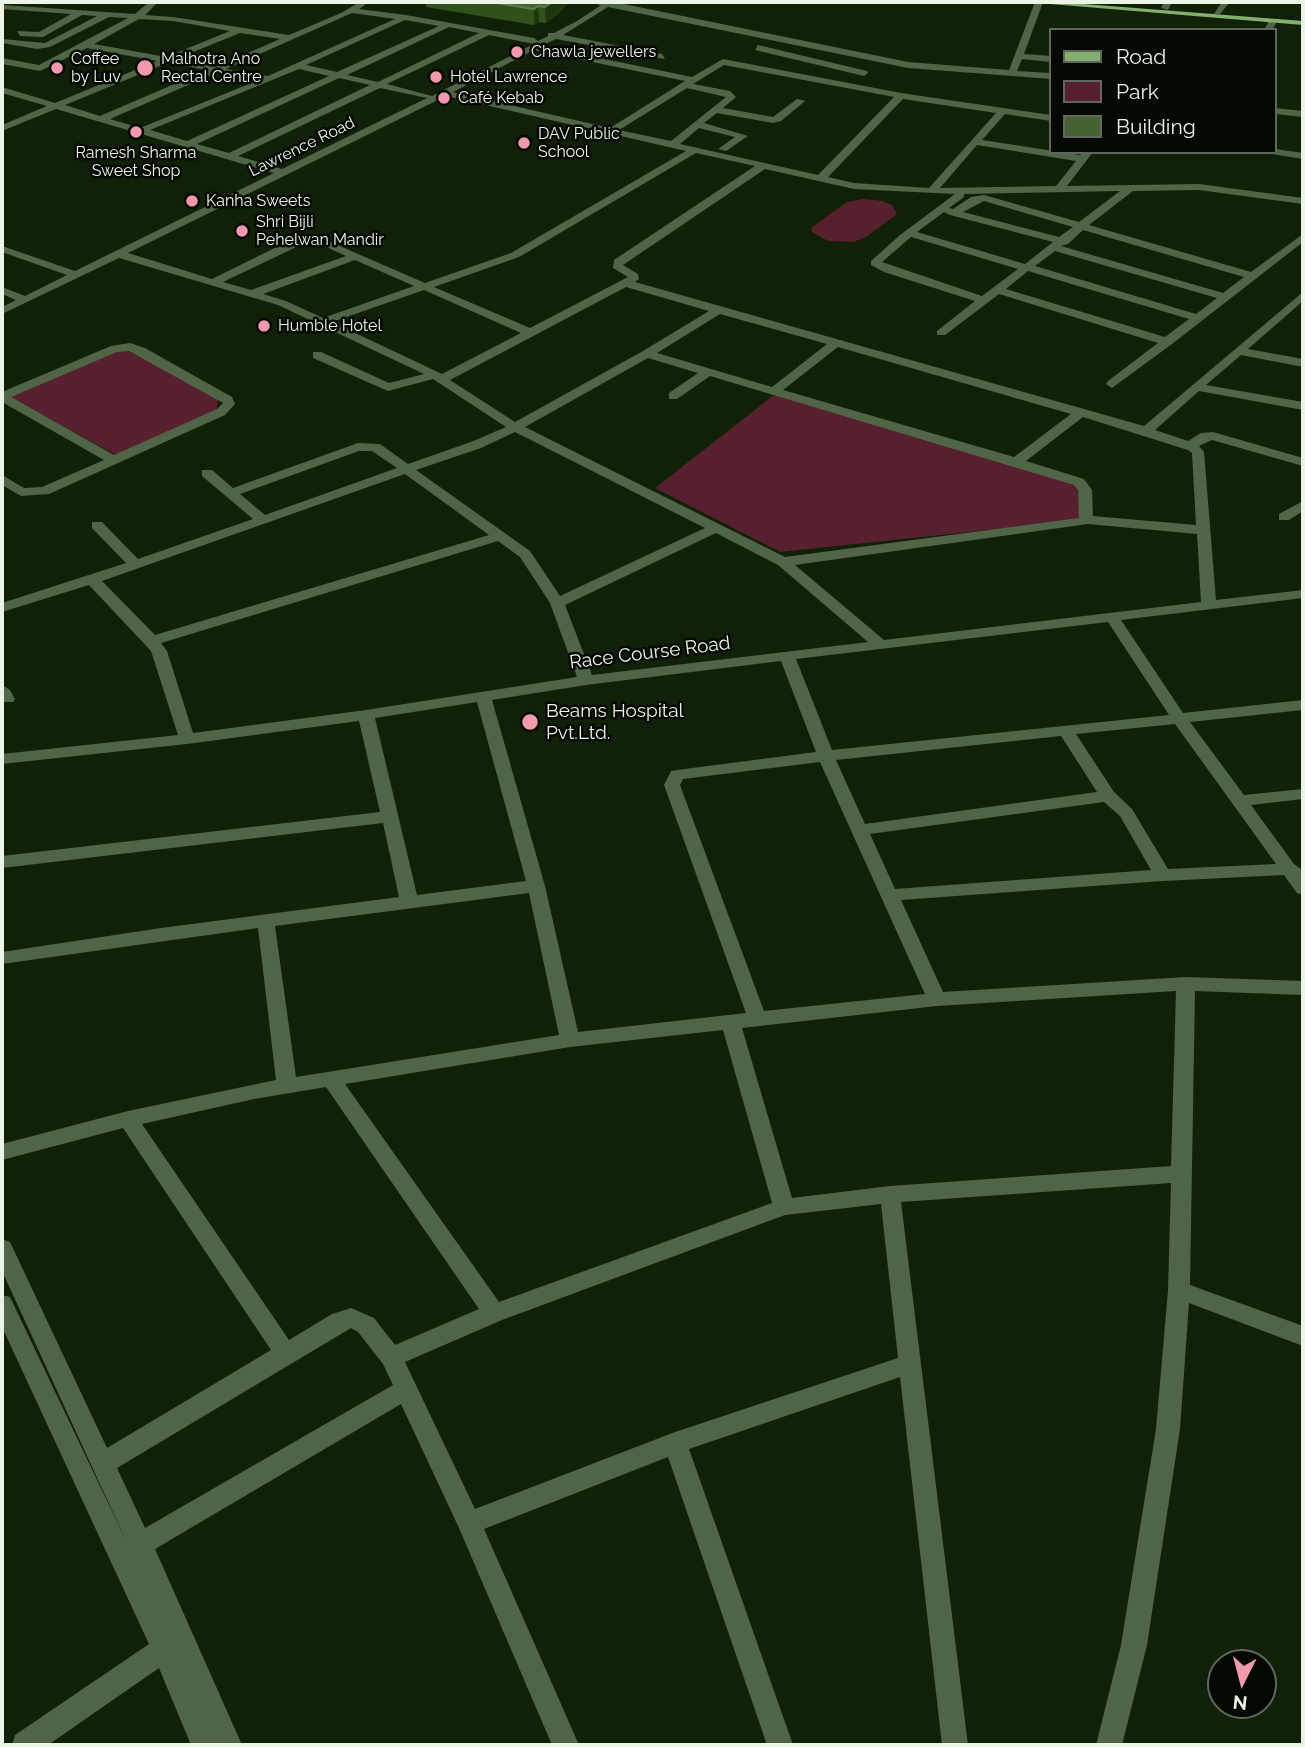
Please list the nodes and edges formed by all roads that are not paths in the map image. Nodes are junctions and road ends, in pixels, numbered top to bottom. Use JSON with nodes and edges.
{"nodes":[{"id":1,"x":15,"y":2,"type":"edge"},
{"id":2,"x":154,"y":2,"type":"edge"},
{"id":3,"x":366,"y":2,"type":"edge"},
{"id":4,"x":1030,"y":2,"type":"edge"},
{"id":5,"x":1039,"y":2,"type":"edge"},
{"id":6,"x":1084,"y":2,"type":"edge"},
{"id":7,"x":1226,"y":2,"type":"edge"},
{"id":8,"x":604,"y":3,"type":"edge"},
{"id":9,"x":1167,"y":5,"type":"edge"},
{"id":10,"x":3,"y":8,"type":"edge"},
{"id":11,"x":352,"y":11,"type":"junction"},
{"id":12,"x":1217,"y":12,"type":"junction"},
{"id":13,"x":80,"y":13,"type":"junction"},
{"id":14,"x":106,"y":15,"type":"junction"},
{"id":15,"x":138,"y":16,"type":"junction"},
{"id":16,"x":406,"y":17,"type":"junction"},
{"id":17,"x":1273,"y":21,"type":"junction"},
{"id":18,"x":1303,"y":21,"type":"edge"},
{"id":19,"x":447,"y":24,"type":"junction"},
{"id":20,"x":1269,"y":28,"type":"edge"},
{"id":21,"x":2,"y":30,"type":"edge"},
{"id":22,"x":239,"y":30,"type":"junction"},
{"id":23,"x":488,"y":32,"type":"junction"},
{"id":24,"x":552,"y":35,"type":"junction"},
{"id":25,"x":779,"y":37,"type":"junction"},
{"id":26,"x":289,"y":38,"type":"junction"},
{"id":27,"x":2,"y":41,"type":"edge"},
{"id":28,"x":533,"y":44,"type":"junction"},
{"id":29,"x":86,"y":45,"type":"junction"},
{"id":30,"x":758,"y":48,"type":"junction"},
{"id":31,"x":1020,"y":56,"type":"junction"},
{"id":32,"x":662,"y":57,"type":"dead end"},
{"id":33,"x":873,"y":57,"type":"junction"},
{"id":34,"x":1050,"y":59,"type":"edge"},
{"id":35,"x":171,"y":60,"type":"junction"},
{"id":36,"x":2,"y":61,"type":"edge"},
{"id":37,"x":727,"y":62,"type":"junction"},
{"id":38,"x":298,"y":66,"type":"junction"},
{"id":39,"x":219,"y":69,"type":"junction"},
{"id":40,"x":864,"y":73,"type":"junction"},
{"id":41,"x":1012,"y":73,"type":"junction"},
{"id":42,"x":341,"y":75,"type":"junction"},
{"id":43,"x":1050,"y":76,"type":"edge"},
{"id":44,"x":269,"y":79,"type":"junction"},
{"id":45,"x":687,"y":83,"type":"junction"},
{"id":46,"x":383,"y":84,"type":"junction"},
{"id":47,"x":856,"y":88,"type":"junction"},
{"id":48,"x":2,"y":90,"type":"edge"},
{"id":49,"x":445,"y":93,"type":"junction"},
{"id":50,"x":428,"y":96,"type":"junction"},
{"id":51,"x":901,"y":96,"type":"junction"},
{"id":52,"x":800,"y":101,"type":"dead end"},
{"id":53,"x":56,"y":106,"type":"junction"},
{"id":54,"x":717,"y":110,"type":"junction"},
{"id":55,"x":1003,"y":110,"type":"junction"},
{"id":56,"x":1277,"y":111,"type":"edge"},
{"id":57,"x":1303,"y":114,"type":"edge"},
{"id":58,"x":1050,"y":118,"type":"edge"},
{"id":59,"x":101,"y":119,"type":"junction"},
{"id":60,"x":699,"y":125,"type":"junction"},
{"id":61,"x":2,"y":127,"type":"edge"},
{"id":62,"x":374,"y":127,"type":"junction"},
{"id":63,"x":140,"y":131,"type":"junction"},
{"id":64,"x":611,"y":131,"type":"junction"},
{"id":65,"x":976,"y":142,"type":"junction"},
{"id":66,"x":189,"y":144,"type":"junction"},
{"id":67,"x":671,"y":146,"type":"junction"},
{"id":68,"x":723,"y":149,"type":"dead end"},
{"id":69,"x":692,"y":151,"type":"junction"},
{"id":70,"x":1050,"y":151,"type":"edge"},
{"id":71,"x":1277,"y":152,"type":"edge"},
{"id":72,"x":231,"y":156,"type":"junction"},
{"id":73,"x":1086,"y":156,"type":"edge"},
{"id":74,"x":1303,"y":156,"type":"edge"},
{"id":75,"x":761,"y":167,"type":"junction"},
{"id":76,"x":278,"y":171,"type":"junction"},
{"id":77,"x":820,"y":179,"type":"junction"},
{"id":78,"x":1132,"y":187,"type":"junction"},
{"id":79,"x":1059,"y":189,"type":"junction"},
{"id":80,"x":932,"y":191,"type":"junction"},
{"id":81,"x":966,"y":191,"type":"junction"},
{"id":82,"x":1303,"y":201,"type":"edge"},
{"id":83,"x":941,"y":209,"type":"junction"},
{"id":84,"x":954,"y":213,"type":"junction"},
{"id":85,"x":1081,"y":227,"type":"junction"},
{"id":86,"x":909,"y":233,"type":"junction"},
{"id":87,"x":1303,"y":237,"type":"edge"},
{"id":88,"x":1059,"y":245,"type":"junction"},
{"id":89,"x":2,"y":249,"type":"edge"},
{"id":90,"x":118,"y":254,"type":"junction"},
{"id":91,"x":355,"y":256,"type":"junction"},
{"id":92,"x":1028,"y":269,"type":"junction"},
{"id":93,"x":70,"y":272,"type":"junction"},
{"id":94,"x":1253,"y":276,"type":"junction"},
{"id":95,"x":216,"y":281,"type":"junction"},
{"id":96,"x":625,"y":283,"type":"junction"},
{"id":97,"x":426,"y":287,"type":"junction"},
{"id":98,"x":2,"y":290,"type":"edge"},
{"id":99,"x":999,"y":290,"type":"junction"},
{"id":100,"x":254,"y":293,"type":"junction"},
{"id":101,"x":1303,"y":295,"type":"edge"},
{"id":102,"x":20,"y":297,"type":"junction"},
{"id":103,"x":1226,"y":297,"type":"junction"},
{"id":104,"x":985,"y":301,"type":"junction"},
{"id":105,"x":2,"y":306,"type":"edge"},
{"id":106,"x":720,"y":309,"type":"junction"},
{"id":107,"x":2,"y":311,"type":"edge"},
{"id":108,"x":1199,"y":318,"type":"junction"},
{"id":109,"x":325,"y":321,"type":"junction"},
{"id":110,"x":528,"y":332,"type":"junction"},
{"id":111,"x":941,"y":333,"type":"dead end"},
{"id":112,"x":1168,"y":342,"type":"junction"},
{"id":113,"x":836,"y":343,"type":"junction"},
{"id":114,"x":1238,"y":351,"type":"junction"},
{"id":115,"x":647,"y":354,"type":"junction"},
{"id":116,"x":317,"y":355,"type":"dead end"},
{"id":117,"x":1303,"y":363,"type":"edge"},
{"id":118,"x":709,"y":371,"type":"junction"},
{"id":119,"x":439,"y":377,"type":"junction"},
{"id":120,"x":1112,"y":384,"type":"dead end"},
{"id":121,"x":1196,"y":387,"type":"junction"},
{"id":122,"x":774,"y":391,"type":"junction"},
{"id":123,"x":2,"y":396,"type":"edge"},
{"id":124,"x":673,"y":396,"type":"dead end"},
{"id":125,"x":1303,"y":406,"type":"edge"},
{"id":126,"x":1080,"y":413,"type":"junction"},
{"id":127,"x":514,"y":427,"type":"junction"},
{"id":128,"x":1146,"y":431,"type":"junction"},
{"id":129,"x":1189,"y":446,"type":"junction"},
{"id":130,"x":114,"y":460,"type":"junction"},
{"id":131,"x":1016,"y":462,"type":"junction"},
{"id":132,"x":1303,"y":462,"type":"edge"},
{"id":133,"x":405,"y":470,"type":"junction"},
{"id":134,"x":207,"y":472,"type":"dead end"},
{"id":135,"x":2,"y":479,"type":"edge"},
{"id":136,"x":231,"y":493,"type":"junction"},
{"id":137,"x":1303,"y":505,"type":"edge"},
{"id":138,"x":1284,"y":517,"type":"dead end"},
{"id":139,"x":262,"y":519,"type":"junction"},
{"id":140,"x":1086,"y":520,"type":"junction"},
{"id":141,"x":97,"y":524,"type":"dead end"},
{"id":142,"x":714,"y":530,"type":"junction"},
{"id":143,"x":1203,"y":530,"type":"junction"},
{"id":144,"x":499,"y":536,"type":"junction"},
{"id":145,"x":783,"y":562,"type":"junction"},
{"id":146,"x":135,"y":565,"type":"junction"},
{"id":147,"x":92,"y":580,"type":"junction"},
{"id":148,"x":1303,"y":594,"type":"edge"},
{"id":149,"x":557,"y":603,"type":"junction"},
{"id":150,"x":1209,"y":606,"type":"junction"},
{"id":151,"x":2,"y":608,"type":"edge"},
{"id":152,"x":1112,"y":617,"type":"junction"},
{"id":153,"x":152,"y":641,"type":"junction"},
{"id":154,"x":881,"y":645,"type":"junction"},
{"id":155,"x":787,"y":656,"type":"junction"},
{"id":156,"x":586,"y":680,"type":"junction"},
{"id":157,"x":484,"y":698,"type":"junction"},
{"id":158,"x":1303,"y":705,"type":"edge"},
{"id":159,"x":366,"y":715,"type":"junction"},
{"id":160,"x":1178,"y":717,"type":"junction"},
{"id":161,"x":1065,"y":729,"type":"junction"},
{"id":162,"x":187,"y":739,"type":"junction"},
{"id":163,"x":826,"y":756,"type":"junction"},
{"id":164,"x":2,"y":759,"type":"edge"},
{"id":165,"x":1303,"y":793,"type":"edge"},
{"id":166,"x":1108,"y":796,"type":"junction"},
{"id":167,"x":1241,"y":802,"type":"junction"},
{"id":168,"x":388,"y":817,"type":"junction"},
{"id":169,"x":859,"y":830,"type":"junction"},
{"id":170,"x":2,"y":862,"type":"edge"},
{"id":171,"x":1292,"y":869,"type":"junction"},
{"id":172,"x":1163,"y":875,"type":"junction"},
{"id":173,"x":536,"y":886,"type":"junction"},
{"id":174,"x":1303,"y":888,"type":"edge"},
{"id":175,"x":889,"y":895,"type":"junction"},
{"id":176,"x":409,"y":901,"type":"junction"},
{"id":177,"x":266,"y":923,"type":"junction"},
{"id":178,"x":2,"y":958,"type":"edge"},
{"id":179,"x":1186,"y":985,"type":"junction"},
{"id":180,"x":1303,"y":988,"type":"edge"},
{"id":181,"x":937,"y":999,"type":"junction"},
{"id":182,"x":757,"y":1018,"type":"junction"},
{"id":183,"x":730,"y":1021,"type":"junction"},
{"id":184,"x":570,"y":1040,"type":"junction"},
{"id":185,"x":332,"y":1080,"type":"junction"},
{"id":186,"x":287,"y":1086,"type":"junction"},
{"id":187,"x":128,"y":1119,"type":"junction"},
{"id":188,"x":2,"y":1152,"type":"edge"},
{"id":189,"x":1182,"y":1174,"type":"junction"},
{"id":190,"x":890,"y":1194,"type":"junction"},
{"id":191,"x":784,"y":1207,"type":"junction"},
{"id":192,"x":2,"y":1248,"type":"edge"},
{"id":193,"x":7,"y":1278,"type":"edge"},
{"id":194,"x":1179,"y":1290,"type":"junction"},
{"id":195,"x":2,"y":1304,"type":"edge"},
{"id":196,"x":495,"y":1313,"type":"junction"},
{"id":197,"x":1303,"y":1336,"type":"edge"},
{"id":198,"x":285,"y":1352,"type":"junction"},
{"id":199,"x":391,"y":1357,"type":"junction"},
{"id":200,"x":910,"y":1363,"type":"junction"},
{"id":201,"x":405,"y":1390,"type":"junction"},
{"id":202,"x":675,"y":1443,"type":"junction"},
{"id":203,"x":103,"y":1463,"type":"junction"},
{"id":204,"x":469,"y":1524,"type":"junction"},
{"id":205,"x":140,"y":1544,"type":"junction"},
{"id":206,"x":173,"y":1644,"type":"junction"},
{"id":207,"x":25,"y":1745,"type":"edge"},
{"id":208,"x":204,"y":1745,"type":"edge"},
{"id":209,"x":229,"y":1745,"type":"edge"},
{"id":210,"x":566,"y":1745,"type":"edge"},
{"id":211,"x":780,"y":1745,"type":"edge"},
{"id":212,"x":955,"y":1745,"type":"edge"},
{"id":213,"x":1109,"y":1745,"type":"edge"}],
"edges":[{"from":1,"to":10,"type":"street"},
{"from":2,"to":15,"type":"street"},
{"from":3,"to":11,"type":"street"},
{"from":4,"to":5,"type":"main road"},
{"from":5,"to":17,"type":"main road"},
{"from":5,"to":31,"type":"street"},
{"from":6,"to":9,"type":"main road"},
{"from":7,"to":12,"type":"street"},
{"from":8,"to":24,"type":"street","name":"Lawrence Road"},
{"from":8,"to":25,"type":"street"},
{"from":9,"to":12,"type":"main road"},
{"from":10,"to":13,"type":"street"},
{"from":11,"to":16,"type":"street"},
{"from":11,"to":26,"type":"street"},
{"from":12,"to":18,"type":"main road"},
{"from":13,"to":14,"type":"street"},
{"from":13,"to":21,"type":"street"},
{"from":14,"to":15,"type":"street"},
{"from":14,"to":27,"type":"street"},
{"from":15,"to":22,"type":"street"},
{"from":15,"to":29,"type":"street"},
{"from":16,"to":19,"type":"street"},
{"from":16,"to":38,"type":"street"},
{"from":17,"to":18,"type":"main road"},
{"from":17,"to":20,"type":"street"},
{"from":19,"to":23,"type":"street"},
{"from":19,"to":42,"type":"street"},
{"from":22,"to":26,"type":"street"},
{"from":22,"to":35,"type":"street"},
{"from":23,"to":28,"type":"street"},
{"from":23,"to":46,"type":"street"},
{"from":24,"to":28,"type":"street","name":"Lawrence Road"},
{"from":24,"to":32,"type":"street"},
{"from":25,"to":30,"type":"street"},
{"from":25,"to":33,"type":"street"},
{"from":26,"to":39,"type":"street"},
{"from":28,"to":45,"type":"street"},
{"from":28,"to":49,"type":"street","name":"Lawrence Road"},
{"from":28,"to":50,"type":"street","name":"Lawrence Road"},
{"from":29,"to":35,"type":"street"},
{"from":29,"to":36,"type":"street"},
{"from":30,"to":37,"type":"street"},
{"from":30,"to":40,"type":"street"},
{"from":31,"to":34,"type":"street"},
{"from":31,"to":41,"type":"street"},
{"from":33,"to":40,"type":"street"},
{"from":33,"to":41,"type":"street"},
{"from":35,"to":39,"type":"street"},
{"from":35,"to":53,"type":"street"},
{"from":37,"to":45,"type":"street"},
{"from":37,"to":47,"type":"street"},
{"from":38,"to":42,"type":"street"},
{"from":38,"to":44,"type":"street"},
{"from":39,"to":44,"type":"street"},
{"from":39,"to":59,"type":"street"},
{"from":40,"to":47,"type":"street"},
{"from":41,"to":43,"type":"street"},
{"from":42,"to":46,"type":"street"},
{"from":42,"to":66,"type":"street"},
{"from":44,"to":63,"type":"street"},
{"from":45,"to":54,"type":"street"},
{"from":45,"to":64,"type":"street"},
{"from":46,"to":50,"type":"street"},
{"from":46,"to":72,"type":"street"},
{"from":47,"to":51,"type":"street"},
{"from":48,"to":53,"type":"street"},
{"from":49,"to":62,"type":"street","name":"Lawrence Road"},
{"from":49,"to":64,"type":"street"},
{"from":50,"to":62,"type":"street","name":"Lawrence Road"},
{"from":51,"to":55,"type":"street"},
{"from":51,"to":77,"type":"street"},
{"from":52,"to":54,"type":"street"},
{"from":53,"to":59,"type":"street"},
{"from":53,"to":61,"type":"street"},
{"from":54,"to":60,"type":"street"},
{"from":55,"to":58,"type":"street"},
{"from":55,"to":65,"type":"street"},
{"from":56,"to":57,"type":"street"},
{"from":59,"to":63,"type":"street"},
{"from":60,"to":67,"type":"street"},
{"from":60,"to":68,"type":"street"},
{"from":62,"to":76,"type":"street","name":"Lawrence Road"},
{"from":62,"to":90,"type":"street","name":"Lawrence Road"},
{"from":63,"to":66,"type":"street"},
{"from":64,"to":67,"type":"street"},
{"from":65,"to":70,"type":"street"},
{"from":65,"to":80,"type":"street"},
{"from":66,"to":72,"type":"street"},
{"from":67,"to":69,"type":"street"},
{"from":69,"to":75,"type":"street"},
{"from":69,"to":97,"type":"street"},
{"from":71,"to":74,"type":"street"},
{"from":72,"to":76,"type":"street"},
{"from":73,"to":79,"type":"street"},
{"from":75,"to":77,"type":"street"},
{"from":75,"to":96,"type":"street"},
{"from":76,"to":93,"type":"street","name":"Lawrence Road"},
{"from":77,"to":80,"type":"street"},
{"from":78,"to":79,"type":"street"},
{"from":78,"to":82,"type":"street"},
{"from":78,"to":85,"type":"street"},
{"from":79,"to":81,"type":"street"},
{"from":80,"to":81,"type":"street"},
{"from":81,"to":83,"type":"street"},
{"from":83,"to":84,"type":"street"},
{"from":83,"to":86,"type":"street"},
{"from":84,"to":85,"type":"street"},
{"from":84,"to":88,"type":"street"},
{"from":85,"to":88,"type":"street"},
{"from":85,"to":94,"type":"street"},
{"from":86,"to":92,"type":"street"},
{"from":86,"to":104,"type":"street"},
{"from":87,"to":94,"type":"street"},
{"from":88,"to":92,"type":"street"},
{"from":88,"to":103,"type":"street"},
{"from":89,"to":93,"type":"street"},
{"from":90,"to":95,"type":"street"},
{"from":90,"to":107,"type":"street","name":"Lawrence Road"},
{"from":91,"to":95,"type":"street"},
{"from":91,"to":97,"type":"street"},
{"from":91,"to":100,"type":"street"},
{"from":92,"to":99,"type":"street"},
{"from":92,"to":108,"type":"street"},
{"from":93,"to":102,"type":"street","name":"Lawrence Road"},
{"from":94,"to":103,"type":"street"},
{"from":95,"to":100,"type":"street"},
{"from":96,"to":106,"type":"street"},
{"from":96,"to":110,"type":"street"},
{"from":97,"to":109,"type":"street"},
{"from":97,"to":110,"type":"street"},
{"from":98,"to":102,"type":"street"},
{"from":99,"to":104,"type":"street"},
{"from":99,"to":112,"type":"street"},
{"from":100,"to":109,"type":"street"},
{"from":101,"to":114,"type":"street"},
{"from":102,"to":105,"type":"street","name":"Lawrence Road"},
{"from":103,"to":108,"type":"street"},
{"from":104,"to":111,"type":"street"},
{"from":106,"to":113,"type":"street"},
{"from":106,"to":115,"type":"street"},
{"from":108,"to":112,"type":"street"},
{"from":109,"to":119,"type":"street"},
{"from":110,"to":119,"type":"street"},
{"from":112,"to":120,"type":"street"},
{"from":113,"to":122,"type":"street"},
{"from":113,"to":126,"type":"street"},
{"from":114,"to":117,"type":"street"},
{"from":114,"to":121,"type":"street"},
{"from":115,"to":118,"type":"street"},
{"from":115,"to":127,"type":"street"},
{"from":116,"to":119,"type":"street"},
{"from":118,"to":122,"type":"street"},
{"from":118,"to":124,"type":"street"},
{"from":119,"to":127,"type":"street"},
{"from":121,"to":125,"type":"street"},
{"from":121,"to":128,"type":"street"},
{"from":122,"to":131,"type":"street"},
{"from":123,"to":130,"type":"street"},
{"from":123,"to":130,"type":"street"},
{"from":126,"to":128,"type":"street"},
{"from":126,"to":131,"type":"street"},
{"from":127,"to":133,"type":"street"},
{"from":127,"to":142,"type":"street"},
{"from":128,"to":129,"type":"street"},
{"from":129,"to":132,"type":"street"},
{"from":129,"to":143,"type":"street"},
{"from":130,"to":135,"type":"street"},
{"from":131,"to":140,"type":"street"},
{"from":133,"to":136,"type":"street"},
{"from":133,"to":139,"type":"street"},
{"from":133,"to":144,"type":"street"},
{"from":134,"to":136,"type":"street"},
{"from":136,"to":139,"type":"street"},
{"from":137,"to":138,"type":"street"},
{"from":139,"to":146,"type":"street"},
{"from":140,"to":143,"type":"street"},
{"from":140,"to":145,"type":"street"},
{"from":141,"to":146,"type":"street"},
{"from":142,"to":145,"type":"street"},
{"from":142,"to":149,"type":"street"},
{"from":143,"to":150,"type":"street"},
{"from":144,"to":149,"type":"street"},
{"from":144,"to":153,"type":"street"},
{"from":145,"to":154,"type":"street"},
{"from":146,"to":147,"type":"street"},
{"from":147,"to":151,"type":"street"},
{"from":147,"to":153,"type":"street"},
{"from":148,"to":150,"type":"street","name":"Race Course Road"},
{"from":149,"to":156,"type":"street"},
{"from":150,"to":152,"type":"street","name":"Race Course Road"},
{"from":152,"to":154,"type":"street","name":"Race Course Road"},
{"from":152,"to":160,"type":"street"},
{"from":153,"to":162,"type":"street"},
{"from":154,"to":155,"type":"street","name":"Race Course Road"},
{"from":155,"to":156,"type":"street","name":"Race Course Road"},
{"from":155,"to":163,"type":"street"},
{"from":156,"to":157,"type":"street","name":"Race Course Road"},
{"from":157,"to":159,"type":"street","name":"Race Course Road"},
{"from":157,"to":173,"type":"street"},
{"from":158,"to":160,"type":"street"},
{"from":159,"to":162,"type":"street","name":"Race Course Road"},
{"from":159,"to":168,"type":"street"},
{"from":160,"to":161,"type":"street"},
{"from":160,"to":167,"type":"street"},
{"from":161,"to":163,"type":"street"},
{"from":161,"to":166,"type":"street"},
{"from":162,"to":164,"type":"street","name":"Race Course Road"},
{"from":163,"to":169,"type":"street"},
{"from":163,"to":182,"type":"street"},
{"from":165,"to":167,"type":"street"},
{"from":166,"to":169,"type":"street"},
{"from":166,"to":172,"type":"street"},
{"from":167,"to":171,"type":"street"},
{"from":168,"to":170,"type":"street"},
{"from":168,"to":176,"type":"street"},
{"from":169,"to":175,"type":"street"},
{"from":171,"to":172,"type":"street"},
{"from":171,"to":174,"type":"street"},
{"from":172,"to":175,"type":"street"},
{"from":173,"to":176,"type":"street"},
{"from":173,"to":184,"type":"street"},
{"from":175,"to":181,"type":"street"},
{"from":176,"to":177,"type":"street"},
{"from":177,"to":178,"type":"street"},
{"from":177,"to":186,"type":"street"},
{"from":179,"to":180,"type":"street"},
{"from":179,"to":181,"type":"street"},
{"from":179,"to":189,"type":"street"},
{"from":181,"to":182,"type":"street"},
{"from":182,"to":183,"type":"street"},
{"from":183,"to":184,"type":"street"},
{"from":183,"to":191,"type":"street"},
{"from":184,"to":185,"type":"street"},
{"from":185,"to":186,"type":"street"},
{"from":185,"to":196,"type":"street"},
{"from":186,"to":187,"type":"street"},
{"from":187,"to":188,"type":"street"},
{"from":187,"to":198,"type":"street"},
{"from":189,"to":190,"type":"street"},
{"from":189,"to":194,"type":"street"},
{"from":190,"to":191,"type":"street"},
{"from":190,"to":200,"type":"street"},
{"from":191,"to":196,"type":"street"},
{"from":192,"to":193,"type":"street"},
{"from":193,"to":203,"type":"street"},
{"from":194,"to":197,"type":"street"},
{"from":194,"to":213,"type":"street"},
{"from":195,"to":206,"type":"street"},
{"from":196,"to":199,"type":"street"},
{"from":198,"to":199,"type":"street"},
{"from":198,"to":203,"type":"street"},
{"from":199,"to":201,"type":"street"},
{"from":200,"to":202,"type":"street"},
{"from":200,"to":212,"type":"street"},
{"from":201,"to":204,"type":"street"},
{"from":201,"to":205,"type":"street"},
{"from":202,"to":204,"type":"street"},
{"from":202,"to":211,"type":"street"},
{"from":203,"to":205,"type":"street"},
{"from":204,"to":210,"type":"street"},
{"from":205,"to":206,"type":"street"},
{"from":206,"to":207,"type":"street"},
{"from":206,"to":208,"type":"street"},
{"from":206,"to":209,"type":"street"}]}
